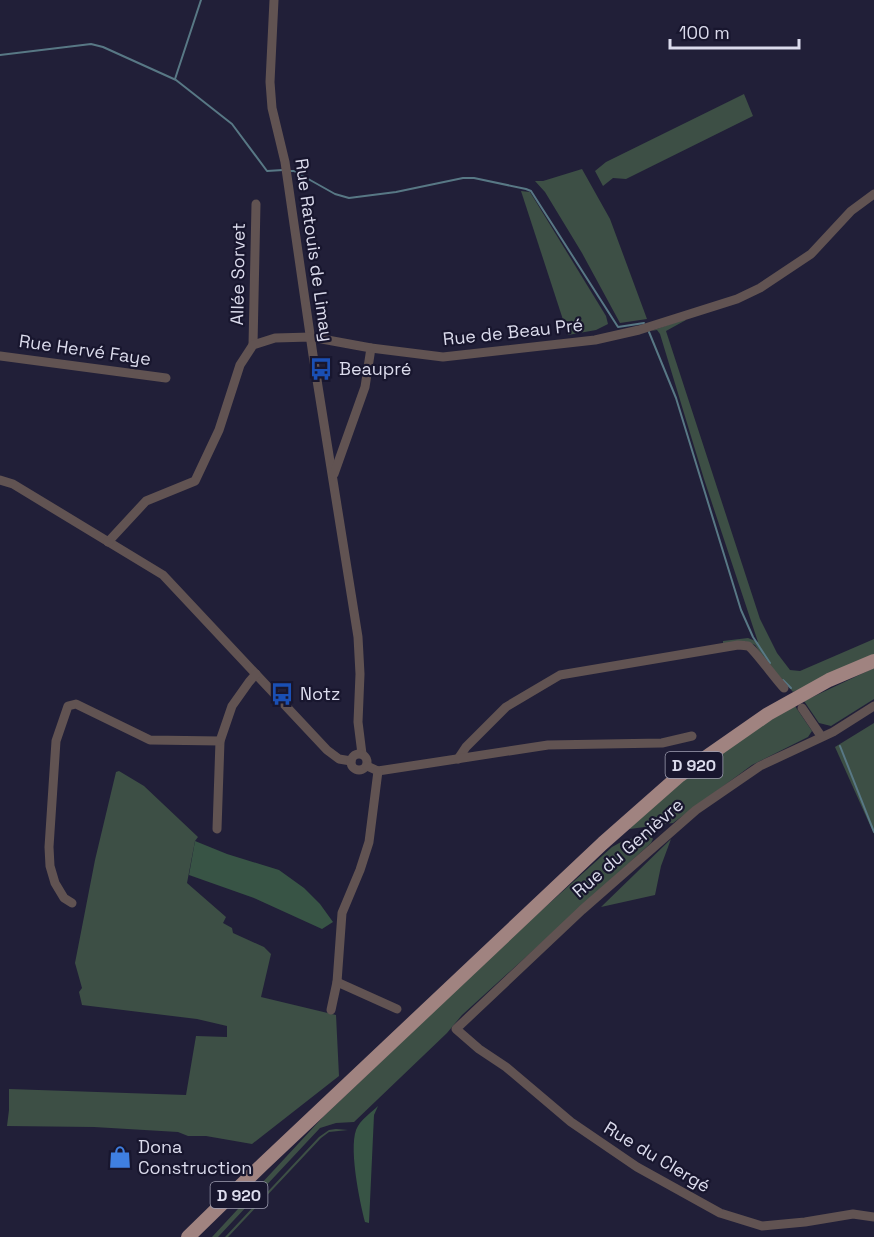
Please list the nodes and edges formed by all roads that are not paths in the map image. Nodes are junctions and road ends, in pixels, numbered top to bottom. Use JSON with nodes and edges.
{"nodes":[{"id":1,"x":274,"y":0,"type":"edge"},
{"id":2,"x":874,"y":194,"type":"edge"},
{"id":3,"x":256,"y":204,"type":"dead end"},
{"id":4,"x":311,"y":337,"type":"junction"},
{"id":5,"x":253,"y":345,"type":"junction"},
{"id":6,"x":371,"y":348,"type":"junction"},
{"id":7,"x":0,"y":356,"type":"edge"},
{"id":8,"x":165,"y":378,"type":"dead end"},
{"id":9,"x":333,"y":477,"type":"junction"},
{"id":10,"x":0,"y":480,"type":"edge"},
{"id":11,"x":108,"y":542,"type":"junction"},
{"id":12,"x":874,"y":662,"type":"edge"},
{"id":13,"x":256,"y":674,"type":"junction"},
{"id":14,"x":784,"y":688,"type":"dead end"},
{"id":15,"x":874,"y":706,"type":"edge"},
{"id":16,"x":802,"y":708,"type":"dead end"},
{"id":17,"x":692,"y":736,"type":"dead end"},
{"id":18,"x":821,"y":736,"type":"junction"},
{"id":19,"x":220,"y":741,"type":"junction"},
{"id":20,"x":362,"y":754,"type":"junction"},
{"id":21,"x":458,"y":759,"type":"junction"},
{"id":22,"x":351,"y":760,"type":"junction"},
{"id":23,"x":367,"y":766,"type":"junction"},
{"id":24,"x":378,"y":771,"type":"junction"},
{"id":25,"x":217,"y":829,"type":"dead end"},
{"id":26,"x":72,"y":903,"type":"dead end"},
{"id":27,"x":337,"y":982,"type":"junction"},
{"id":28,"x":397,"y":1009,"type":"dead end"},
{"id":29,"x":331,"y":1010,"type":"dead end"},
{"id":30,"x":456,"y":1029,"type":"joint"},
{"id":31,"x":275,"y":1154,"type":"junction"},
{"id":32,"x":874,"y":1217,"type":"edge"},
{"id":33,"x":188,"y":1237,"type":"edge"},
{"id":34,"x":198,"y":1237,"type":"edge"}],
"edges":[{"from":1,"to":4,"type":"street","name":"Rue Ratouis de Limay"},
{"from":2,"to":6,"type":"street","name":"Rue de Beau Pré"},
{"from":3,"to":5,"type":"street","name":"Allée Sorvet"},
{"from":4,"to":5,"type":"street","name":"Rue de Beau Pré"},
{"from":4,"to":6,"type":"street","name":"Rue de Beau Pré"},
{"from":4,"to":9,"type":"street","name":"Rue Ratouis de Limay"},
{"from":5,"to":11,"type":"street"},
{"from":6,"to":9,"type":"street"},
{"from":7,"to":8,"type":"street","name":"Rue Hervé Faye"},
{"from":9,"to":20,"type":"street","name":"Rue Ratouis de Limay"},
{"from":10,"to":11,"type":"street"},
{"from":11,"to":13,"type":"street"},
{"from":12,"to":31,"type":"main road","number":"D 920"},
{"from":13,"to":19,"type":"street"},
{"from":13,"to":22,"type":"street"},
{"from":14,"to":21,"type":"street"},
{"from":15,"to":18,"type":"street","name":"Rue du Genièvre"},
{"from":16,"to":18,"type":"street"},
{"from":17,"to":21,"type":"street"},
{"from":18,"to":30,"type":"street","name":"Rue du Genièvre"},
{"from":19,"to":25,"type":"street"},
{"from":19,"to":26,"type":"street"},
{"from":20,"to":22,"type":"street"},
{"from":20,"to":23,"type":"street"},
{"from":21,"to":24,"type":"street"},
{"from":22,"to":23,"type":"street"},
{"from":23,"to":24,"type":"street"},
{"from":24,"to":27,"type":"street"},
{"from":27,"to":28,"type":"street"},
{"from":27,"to":29,"type":"street"},
{"from":30,"to":32,"type":"street","name":"Rue du Clergé"},
{"from":31,"to":33,"type":"main road","number":"D 920"},
{"from":31,"to":34,"type":"main road","number":"D 920"}]}
